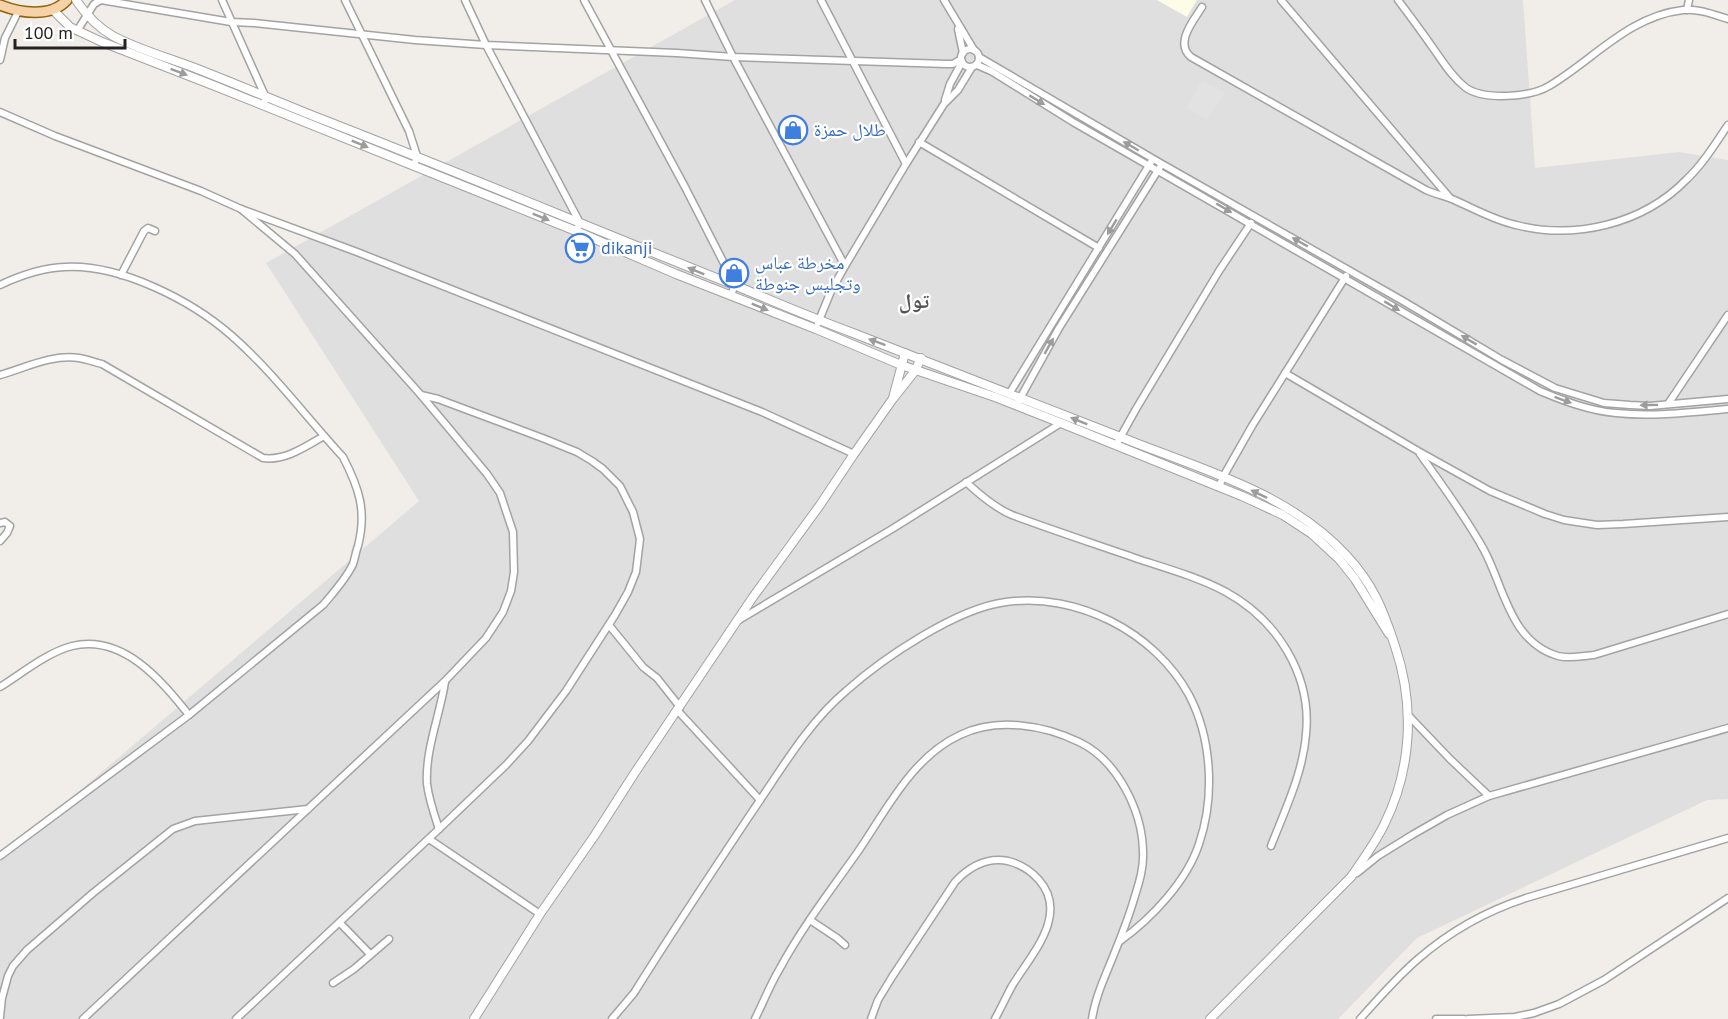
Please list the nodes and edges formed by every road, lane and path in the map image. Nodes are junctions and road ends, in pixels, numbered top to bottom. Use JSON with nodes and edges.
{"nodes":[{"id":1,"x":67,"y":0,"type":"edge"},
{"id":2,"x":76,"y":0,"type":"edge"},
{"id":3,"x":222,"y":0,"type":"edge"},
{"id":4,"x":345,"y":0,"type":"edge"},
{"id":5,"x":465,"y":0,"type":"edge"},
{"id":6,"x":584,"y":0,"type":"edge"},
{"id":7,"x":705,"y":0,"type":"edge"},
{"id":8,"x":821,"y":0,"type":"edge"},
{"id":9,"x":944,"y":0,"type":"edge"},
{"id":10,"x":1281,"y":0,"type":"edge"},
{"id":11,"x":1398,"y":0,"type":"edge"},
{"id":12,"x":1689,"y":0,"type":"edge"},
{"id":13,"x":0,"y":5,"type":"edge"},
{"id":14,"x":1202,"y":7,"type":"dead end"},
{"id":15,"x":19,"y":10,"type":"junction"},
{"id":16,"x":53,"y":10,"type":"junction"},
{"id":17,"x":1687,"y":10,"type":"junction"},
{"id":18,"x":87,"y":16,"type":"junction"},
{"id":19,"x":1728,"y":19,"type":"edge"},
{"id":20,"x":231,"y":22,"type":"junction"},
{"id":21,"x":956,"y":23,"type":"junction"},
{"id":22,"x":77,"y":31,"type":"junction"},
{"id":23,"x":361,"y":35,"type":"junction"},
{"id":24,"x":486,"y":45,"type":"junction"},
{"id":25,"x":1,"y":47,"type":"edge"},
{"id":26,"x":610,"y":50,"type":"junction"},
{"id":27,"x":974,"y":50,"type":"junction"},
{"id":28,"x":159,"y":54,"type":"junction"},
{"id":29,"x":733,"y":57,"type":"junction"},
{"id":30,"x":979,"y":57,"type":"junction"},
{"id":31,"x":962,"y":58,"type":"junction"},
{"id":32,"x":0,"y":60,"type":"edge"},
{"id":33,"x":852,"y":60,"type":"junction"},
{"id":34,"x":156,"y":63,"type":"junction"},
{"id":35,"x":974,"y":66,"type":"junction"},
{"id":36,"x":265,"y":101,"type":"junction"},
{"id":37,"x":944,"y":104,"type":"junction"},
{"id":38,"x":0,"y":112,"type":"edge"},
{"id":39,"x":1728,"y":125,"type":"edge"},
{"id":40,"x":919,"y":142,"type":"junction"},
{"id":41,"x":417,"y":156,"type":"junction"},
{"id":42,"x":1151,"y":162,"type":"junction"},
{"id":43,"x":906,"y":164,"type":"junction"},
{"id":44,"x":414,"y":166,"type":"junction"},
{"id":45,"x":1160,"y":167,"type":"junction"},
{"id":46,"x":1450,"y":199,"type":"junction"},
{"id":47,"x":242,"y":209,"type":"junction"},
{"id":48,"x":1251,"y":223,"type":"junction"},
{"id":49,"x":578,"y":227,"type":"junction"},
{"id":50,"x":155,"y":231,"type":"dead end"},
{"id":51,"x":1099,"y":248,"type":"junction"},
{"id":52,"x":674,"y":262,"type":"junction"},
{"id":53,"x":845,"y":266,"type":"junction"},
{"id":54,"x":1350,"y":270,"type":"junction"},
{"id":55,"x":670,"y":271,"type":"junction"},
{"id":56,"x":121,"y":275,"type":"junction"},
{"id":57,"x":1083,"y":275,"type":"junction"},
{"id":58,"x":1345,"y":278,"type":"junction"},
{"id":59,"x":1090,"y":279,"type":"junction"},
{"id":60,"x":0,"y":285,"type":"edge"},
{"id":61,"x":735,"y":285,"type":"junction"},
{"id":62,"x":1075,"y":295,"type":"junction"},
{"id":63,"x":731,"y":296,"type":"junction"},
{"id":64,"x":1728,"y":315,"type":"edge"},
{"id":65,"x":819,"y":320,"type":"junction"},
{"id":66,"x":816,"y":329,"type":"junction"},
{"id":67,"x":905,"y":353,"type":"junction"},
{"id":68,"x":921,"y":358,"type":"junction"},
{"id":69,"x":901,"y":365,"type":"junction"},
{"id":70,"x":915,"y":371,"type":"junction"},
{"id":71,"x":1285,"y":373,"type":"junction"},
{"id":72,"x":0,"y":375,"type":"edge"},
{"id":73,"x":1009,"y":394,"type":"junction"},
{"id":74,"x":421,"y":395,"type":"junction"},
{"id":75,"x":1728,"y":399,"type":"edge"},
{"id":76,"x":892,"y":400,"type":"junction"},
{"id":77,"x":1018,"y":401,"type":"junction"},
{"id":78,"x":1668,"y":404,"type":"junction"},
{"id":79,"x":1728,"y":409,"type":"edge"},
{"id":80,"x":1667,"y":414,"type":"junction"},
{"id":81,"x":1061,"y":423,"type":"junction"},
{"id":82,"x":324,"y":436,"type":"junction"},
{"id":83,"x":1118,"y":441,"type":"junction"},
{"id":84,"x":1418,"y":451,"type":"junction"},
{"id":85,"x":854,"y":454,"type":"junction"},
{"id":86,"x":1223,"y":477,"type":"junction"},
{"id":87,"x":966,"y":482,"type":"junction"},
{"id":88,"x":1220,"y":487,"type":"junction"},
{"id":89,"x":1728,"y":516,"type":"edge"},
{"id":90,"x":0,"y":523,"type":"edge"},
{"id":91,"x":0,"y":541,"type":"edge"},
{"id":92,"x":1728,"y":614,"type":"edge"},
{"id":93,"x":737,"y":621,"type":"junction"},
{"id":94,"x":609,"y":625,"type":"junction"},
{"id":95,"x":1393,"y":640,"type":"junction"},
{"id":96,"x":445,"y":681,"type":"junction"},
{"id":97,"x":0,"y":687,"type":"edge"},
{"id":98,"x":679,"y":709,"type":"junction"},
{"id":99,"x":189,"y":715,"type":"junction"},
{"id":100,"x":1408,"y":715,"type":"junction"},
{"id":101,"x":1728,"y":728,"type":"edge"},
{"id":102,"x":1489,"y":796,"type":"junction"},
{"id":103,"x":760,"y":800,"type":"junction"},
{"id":104,"x":308,"y":809,"type":"junction"},
{"id":105,"x":439,"y":829,"type":"junction"},
{"id":106,"x":1728,"y":838,"type":"edge"},
{"id":107,"x":429,"y":839,"type":"junction"},
{"id":108,"x":1272,"y":846,"type":"dead end"},
{"id":109,"x":0,"y":856,"type":"edge"},
{"id":110,"x":1351,"y":877,"type":"junction"},
{"id":111,"x":1728,"y":898,"type":"edge"},
{"id":112,"x":540,"y":914,"type":"junction"},
{"id":113,"x":810,"y":920,"type":"junction"},
{"id":114,"x":340,"y":923,"type":"junction"},
{"id":115,"x":388,"y":939,"type":"dead end"},
{"id":116,"x":1120,"y":941,"type":"junction"},
{"id":117,"x":845,"y":945,"type":"dead end"},
{"id":118,"x":370,"y":954,"type":"junction"},
{"id":119,"x":333,"y":983,"type":"dead end"},
{"id":120,"x":0,"y":1017,"type":"edge"},
{"id":121,"x":478,"y":1018,"type":"edge"},
{"id":122,"x":83,"y":1019,"type":"edge"},
{"id":123,"x":236,"y":1019,"type":"edge"},
{"id":124,"x":612,"y":1019,"type":"edge"},
{"id":125,"x":755,"y":1019,"type":"edge"},
{"id":126,"x":871,"y":1019,"type":"edge"},
{"id":127,"x":995,"y":1019,"type":"edge"},
{"id":128,"x":1092,"y":1019,"type":"edge"},
{"id":129,"x":1210,"y":1019,"type":"edge"},
{"id":130,"x":1360,"y":1019,"type":"edge"},
{"id":131,"x":1436,"y":1019,"type":"edge"},
{"id":132,"x":1466,"y":1019,"type":"edge"}],
"edges":[{"from":1,"to":16,"type":"main road"},
{"from":2,"to":18,"type":"street"},
{"from":3,"to":20,"type":"street"},
{"from":4,"to":23,"type":"street"},
{"from":5,"to":24,"type":"street"},
{"from":6,"to":26,"type":"street"},
{"from":7,"to":29,"type":"street"},
{"from":8,"to":33,"type":"street"},
{"from":9,"to":21,"type":"street"},
{"from":10,"to":46,"type":"street"},
{"from":11,"to":17,"type":"street"},
{"from":12,"to":17,"type":"street"},
{"from":13,"to":15,"type":"main road"},
{"from":14,"to":46,"type":"street"},
{"from":15,"to":16,"type":"main road"},
{"from":15,"to":25,"type":"street"},
{"from":16,"to":22,"type":"street"},
{"from":17,"to":19,"type":"street"},
{"from":18,"to":20,"type":"street"},
{"from":18,"to":22,"type":"street"},
{"from":18,"to":28,"type":"street"},
{"from":20,"to":23,"type":"street"},
{"from":20,"to":36,"type":"street"},
{"from":21,"to":27,"type":"street"},
{"from":21,"to":31,"type":"street"},
{"from":22,"to":34,"type":"street"},
{"from":23,"to":24,"type":"street"},
{"from":23,"to":41,"type":"street"},
{"from":24,"to":26,"type":"street"},
{"from":24,"to":49,"type":"street"},
{"from":25,"to":32,"type":"street"},
{"from":26,"to":29,"type":"street"},
{"from":26,"to":61,"type":"street"},
{"from":27,"to":30,"type":"street"},
{"from":27,"to":31,"type":"street"},
{"from":28,"to":34,"type":"street"},
{"from":28,"to":36,"type":"street"},
{"from":29,"to":33,"type":"street"},
{"from":29,"to":53,"type":"street"},
{"from":30,"to":35,"type":"street"},
{"from":42,"to":30,"type":"street","one_way":true},
{"from":31,"to":33,"type":"street"},
{"from":31,"to":35,"type":"street"},
{"from":31,"to":37,"type":"street"},
{"from":33,"to":43,"type":"street"},
{"from":34,"to":36,"type":"street","one_way":true},
{"from":35,"to":37,"type":"street"},
{"from":35,"to":42,"type":"street","one_way":true},
{"from":36,"to":41,"type":"street"},
{"from":36,"to":44,"type":"street","one_way":true},
{"from":37,"to":40,"type":"street"},
{"from":38,"to":47,"type":"street"},
{"from":39,"to":46,"type":"street"},
{"from":40,"to":43,"type":"street"},
{"from":40,"to":51,"type":"street"},
{"from":41,"to":44,"type":"street"},
{"from":41,"to":49,"type":"street"},
{"from":42,"to":45,"type":"street"},
{"from":42,"to":51,"type":"street","one_way":true},
{"from":43,"to":53,"type":"street"},
{"from":44,"to":49,"type":"street","one_way":true},
{"from":45,"to":48,"type":"street","one_way":true},
{"from":54,"to":45,"type":"street","one_way":true},
{"from":45,"to":59,"type":"street"},
{"from":47,"to":74,"type":"street"},
{"from":47,"to":85,"type":"street"},
{"from":48,"to":58,"type":"street"},
{"from":48,"to":83,"type":"street"},
{"from":49,"to":52,"type":"street"},
{"from":49,"to":55,"type":"street"},
{"from":50,"to":56,"type":"street"},
{"from":51,"to":57,"type":"street"},
{"from":52,"to":55,"type":"street"},
{"from":61,"to":52,"type":"street","one_way":true},
{"from":53,"to":65,"type":"street"},
{"from":54,"to":58,"type":"street"},
{"from":78,"to":54,"type":"street","one_way":true},
{"from":55,"to":63,"type":"street"},
{"from":56,"to":60,"type":"street"},
{"from":56,"to":82,"type":"street"},
{"from":57,"to":59,"type":"street"},
{"from":57,"to":62,"type":"street"},
{"from":58,"to":71,"type":"street"},
{"from":58,"to":80,"type":"street","one_way":true},
{"from":59,"to":62,"type":"street"},
{"from":61,"to":63,"type":"street"},
{"from":61,"to":65,"type":"street"},
{"from":62,"to":73,"type":"street"},
{"from":77,"to":62,"type":"street","one_way":true},
{"from":63,"to":66,"type":"street","one_way":true},
{"from":64,"to":78,"type":"street"},
{"from":65,"to":66,"type":"street"},
{"from":67,"to":65,"type":"street","one_way":true},
{"from":66,"to":69,"type":"street"},
{"from":67,"to":68,"type":"street"},
{"from":67,"to":69,"type":"street"},
{"from":68,"to":70,"type":"street"},
{"from":68,"to":73,"type":"street"},
{"from":69,"to":70,"type":"street"},
{"from":69,"to":76,"type":"street"},
{"from":70,"to":76,"type":"street"},
{"from":70,"to":77,"type":"street"},
{"from":71,"to":84,"type":"street"},
{"from":71,"to":86,"type":"street"},
{"from":72,"to":82,"type":"street"},
{"from":73,"to":77,"type":"street"},
{"from":74,"to":94,"type":"street"},
{"from":74,"to":96,"type":"street"},
{"from":75,"to":78,"type":"street"},
{"from":76,"to":85,"type":"street"},
{"from":77,"to":81,"type":"street"},
{"from":83,"to":77,"type":"street","one_way":true},
{"from":78,"to":80,"type":"street"},
{"from":79,"to":80,"type":"street"},
{"from":81,"to":83,"type":"street"},
{"from":81,"to":87,"type":"street"},
{"from":82,"to":99,"type":"street"},
{"from":83,"to":86,"type":"street"},
{"from":83,"to":88,"type":"street"},
{"from":84,"to":89,"type":"street"},
{"from":84,"to":92,"type":"street"},
{"from":85,"to":93,"type":"street"},
{"from":86,"to":88,"type":"street"},
{"from":95,"to":86,"type":"street","one_way":true},
{"from":87,"to":93,"type":"street"},
{"from":87,"to":108,"type":"street"},
{"from":88,"to":95,"type":"street"},
{"from":90,"to":91,"type":"street"},
{"from":93,"to":98,"type":"street"},
{"from":94,"to":98,"type":"street"},
{"from":94,"to":105,"type":"street"},
{"from":95,"to":100,"type":"street"},
{"from":96,"to":104,"type":"street"},
{"from":96,"to":105,"type":"street"},
{"from":97,"to":99,"type":"street"},
{"from":98,"to":103,"type":"street"},
{"from":98,"to":112,"type":"street"},
{"from":99,"to":109,"type":"street"},
{"from":100,"to":102,"type":"street"},
{"from":100,"to":110,"type":"street"},
{"from":101,"to":102,"type":"street"},
{"from":102,"to":110,"type":"street"},
{"from":103,"to":116,"type":"street"},
{"from":103,"to":124,"type":"street"},
{"from":104,"to":120,"type":"street"},
{"from":104,"to":122,"type":"street"},
{"from":105,"to":107,"type":"street"},
{"from":106,"to":130,"type":"street"},
{"from":107,"to":112,"type":"street"},
{"from":107,"to":114,"type":"street"},
{"from":110,"to":129,"type":"street"},
{"from":111,"to":132,"type":"street"},
{"from":112,"to":121,"type":"street"},
{"from":113,"to":116,"type":"street"},
{"from":113,"to":117,"type":"street"},
{"from":113,"to":125,"type":"street"},
{"from":114,"to":118,"type":"street"},
{"from":114,"to":123,"type":"street"},
{"from":115,"to":118,"type":"street"},
{"from":116,"to":128,"type":"street"},
{"from":118,"to":119,"type":"street"},
{"from":126,"to":127,"type":"street"},
{"from":131,"to":132,"type":"street"}]}
